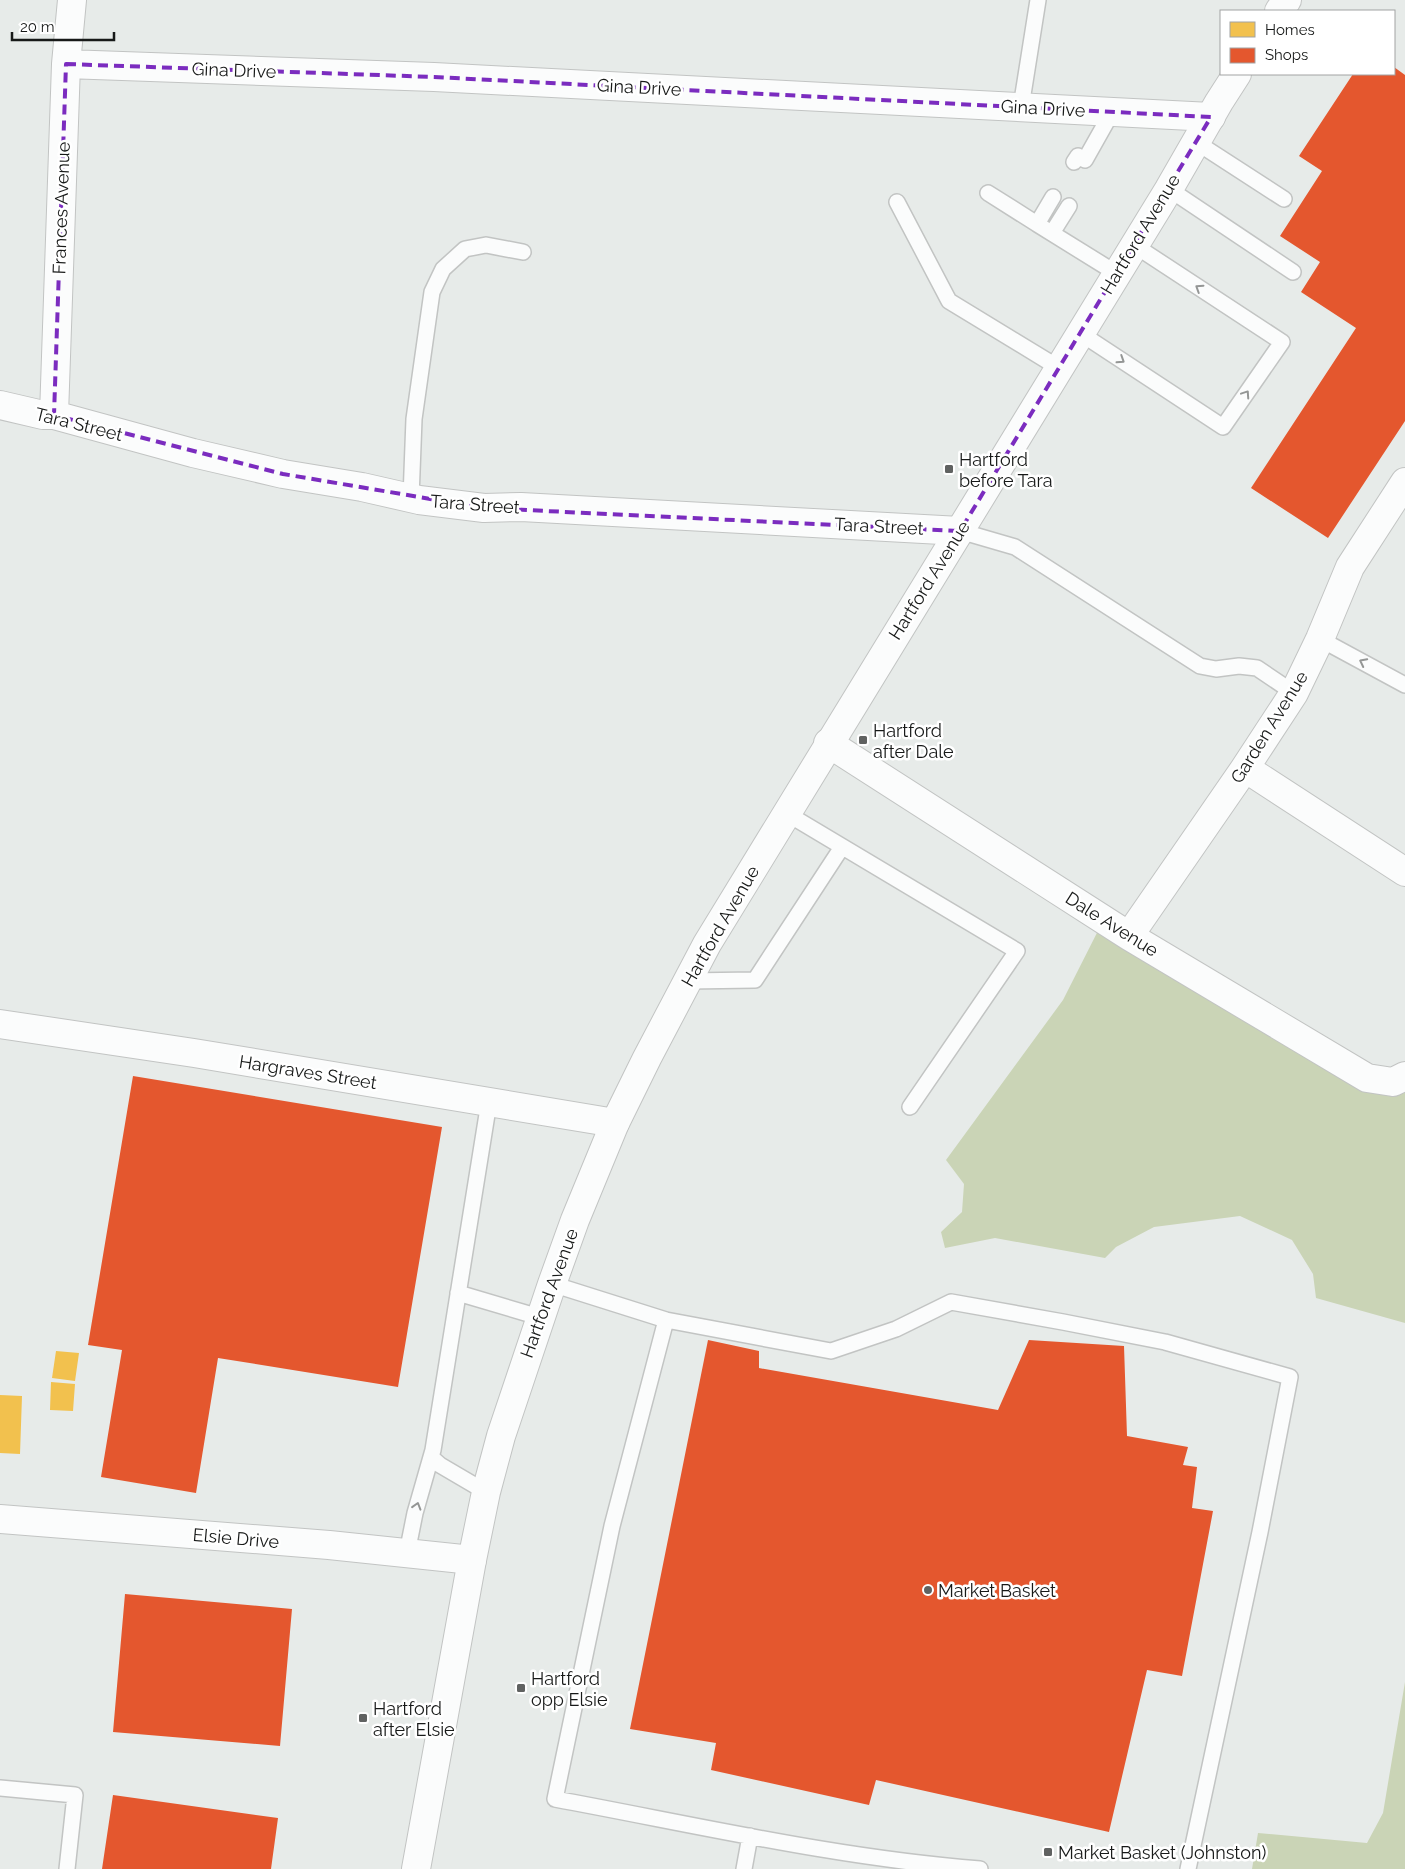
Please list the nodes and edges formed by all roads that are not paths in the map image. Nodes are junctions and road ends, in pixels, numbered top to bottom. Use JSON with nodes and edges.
{"nodes":[{"id":1,"x":72,"y":0,"type":"edge"},
{"id":2,"x":1038,"y":0,"type":"edge"},
{"id":3,"x":66,"y":64,"type":"junction"},
{"id":4,"x":1236,"y":75,"type":"edge"},
{"id":5,"x":1021,"y":107,"type":"junction"},
{"id":6,"x":1112,"y":112,"type":"junction"},
{"id":7,"x":1211,"y":117,"type":"junction"},
{"id":8,"x":1196,"y":142,"type":"junction"},
{"id":9,"x":1083,"y":165,"type":"dead end"},
{"id":10,"x":1169,"y":189,"type":"junction"},
{"id":11,"x":988,"y":193,"type":"dead end"},
{"id":12,"x":1053,"y":197,"type":"dead end"},
{"id":13,"x":1284,"y":199,"type":"dead end"},
{"id":14,"x":898,"y":202,"type":"dead end"},
{"id":15,"x":1068,"y":206,"type":"dead end"},
{"id":16,"x":1038,"y":224,"type":"junction"},
{"id":17,"x":1052,"y":233,"type":"junction"},
{"id":18,"x":1134,"y":245,"type":"junction"},
{"id":19,"x":523,"y":252,"type":"dead end"},
{"id":20,"x":1293,"y":272,"type":"dead end"},
{"id":21,"x":1116,"y":273,"type":"junction"},
{"id":22,"x":1080,"y":333,"type":"junction"},
{"id":23,"x":1059,"y":368,"type":"junction"},
{"id":24,"x":0,"y":405,"type":"edge"},
{"id":25,"x":54,"y":416,"type":"junction"},
{"id":26,"x":1405,"y":482,"type":"edge"},
{"id":27,"x":411,"y":498,"type":"junction"},
{"id":28,"x":960,"y":531,"type":"junction"},
{"id":29,"x":1320,"y":639,"type":"junction"},
{"id":30,"x":1405,"y":685,"type":"edge"},
{"id":31,"x":1294,"y":693,"type":"junction"},
{"id":32,"x":828,"y":743,"type":"junction"},
{"id":33,"x":1246,"y":768,"type":"junction"},
{"id":34,"x":786,"y":813,"type":"junction"},
{"id":35,"x":842,"y":847,"type":"junction"},
{"id":36,"x":1405,"y":872,"type":"edge"},
{"id":37,"x":1129,"y":936,"type":"junction"},
{"id":38,"x":688,"y":981,"type":"junction"},
{"id":39,"x":0,"y":1024,"type":"edge"},
{"id":40,"x":1405,"y":1076,"type":"edge"},
{"id":41,"x":489,"y":1102,"type":"junction"},
{"id":42,"x":910,"y":1107,"type":"dead end"},
{"id":43,"x":615,"y":1123,"type":"junction"},
{"id":44,"x":552,"y":1284,"type":"junction"},
{"id":45,"x":458,"y":1293,"type":"junction"},
{"id":46,"x":540,"y":1317,"type":"junction"},
{"id":47,"x":666,"y":1320,"type":"junction"},
{"id":48,"x":432,"y":1458,"type":"junction"},
{"id":49,"x":486,"y":1492,"type":"junction"},
{"id":50,"x":0,"y":1519,"type":"edge"},
{"id":51,"x":407,"y":1553,"type":"junction"},
{"id":52,"x":472,"y":1560,"type":"junction"},
{"id":53,"x":0,"y":1788,"type":"edge"},
{"id":54,"x":750,"y":1836,"type":"junction"},
{"id":55,"x":870,"y":1862,"type":"edge"},
{"id":56,"x":67,"y":1869,"type":"edge"},
{"id":57,"x":416,"y":1869,"type":"edge"},
{"id":58,"x":744,"y":1869,"type":"edge"},
{"id":59,"x":980,"y":1869,"type":"edge"},
{"id":60,"x":1188,"y":1869,"type":"edge"}],
"edges":[{"from":1,"to":3,"type":"street","name":"Frances Avenue"},
{"from":2,"to":5,"type":"lane"},
{"from":3,"to":5,"type":"street","name":"Gina Drive"},
{"from":3,"to":25,"type":"street","name":"Frances Avenue"},
{"from":4,"to":7,"type":"street","name":"Hartford Avenue"},
{"from":5,"to":6,"type":"street","name":"Gina Drive"},
{"from":6,"to":7,"type":"street","name":"Gina Drive"},
{"from":6,"to":9,"type":"lane"},
{"from":7,"to":8,"type":"street","name":"Hartford Avenue"},
{"from":8,"to":10,"type":"street","name":"Hartford Avenue"},
{"from":8,"to":13,"type":"lane"},
{"from":10,"to":18,"type":"street","name":"Hartford Avenue"},
{"from":10,"to":20,"type":"lane"},
{"from":11,"to":16,"type":"lane"},
{"from":12,"to":16,"type":"lane"},
{"from":14,"to":23,"type":"lane"},
{"from":15,"to":17,"type":"lane"},
{"from":16,"to":17,"type":"lane"},
{"from":17,"to":21,"type":"lane"},
{"from":18,"to":21,"type":"street","name":"Hartford Avenue"},
{"from":22,"to":18,"type":"lane","one_way":true},
{"from":19,"to":27,"type":"lane"},
{"from":21,"to":22,"type":"street","name":"Hartford Avenue"},
{"from":22,"to":23,"type":"street","name":"Hartford Avenue"},
{"from":23,"to":28,"type":"street","name":"Hartford Avenue"},
{"from":24,"to":25,"type":"street","name":"Tara Street"},
{"from":25,"to":27,"type":"street","name":"Tara Street"},
{"from":26,"to":29,"type":"street","name":"Garden Avenue"},
{"from":27,"to":28,"type":"street","name":"Tara Street"},
{"from":28,"to":31,"type":"lane"},
{"from":28,"to":32,"type":"street","name":"Hartford Avenue"},
{"from":30,"to":29,"type":"lane","one_way":true},
{"from":29,"to":31,"type":"street","name":"Garden Avenue"},
{"from":31,"to":33,"type":"street","name":"Garden Avenue"},
{"from":32,"to":34,"type":"street","name":"Hartford Avenue"},
{"from":32,"to":37,"type":"street","name":"Dale Avenue"},
{"from":33,"to":36,"type":"street"},
{"from":33,"to":37,"type":"street","name":"Garden Avenue"},
{"from":34,"to":35,"type":"lane"},
{"from":34,"to":38,"type":"street","name":"Hartford Avenue"},
{"from":35,"to":38,"type":"lane"},
{"from":35,"to":42,"type":"lane"},
{"from":37,"to":40,"type":"street","name":"Dale Avenue"},
{"from":38,"to":43,"type":"street","name":"Hartford Avenue"},
{"from":39,"to":41,"type":"street","name":"Hargraves Street"},
{"from":41,"to":43,"type":"street","name":"Hargraves Street"},
{"from":41,"to":45,"type":"lane"},
{"from":43,"to":44,"type":"street","name":"Hartford Avenue"},
{"from":44,"to":46,"type":"street","name":"Hartford Avenue"},
{"from":44,"to":47,"type":"lane"},
{"from":45,"to":46,"type":"lane"},
{"from":45,"to":48,"type":"lane"},
{"from":46,"to":49,"type":"street","name":"Hartford Avenue"},
{"from":47,"to":54,"type":"lane"},
{"from":47,"to":60,"type":"lane"},
{"from":48,"to":49,"type":"lane"},
{"from":51,"to":48,"type":"lane","one_way":true},
{"from":49,"to":52,"type":"street","name":"Hartford Avenue"},
{"from":50,"to":51,"type":"street","name":"Elsie Drive"},
{"from":51,"to":52,"type":"street","name":"Elsie Drive"},
{"from":52,"to":57,"type":"street","name":"Hartford Avenue"},
{"from":53,"to":56,"type":"lane"},
{"from":54,"to":55,"type":"lane"},
{"from":54,"to":58,"type":"lane"},
{"from":55,"to":59,"type":"lane"}]}
